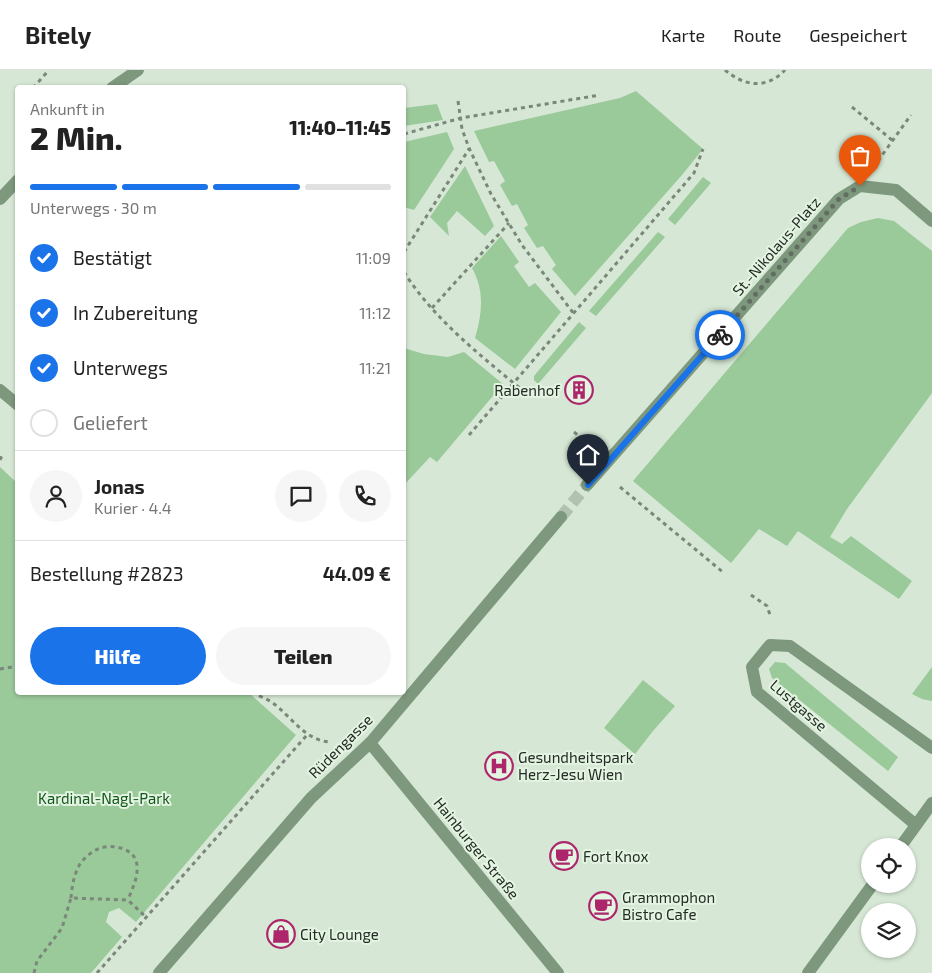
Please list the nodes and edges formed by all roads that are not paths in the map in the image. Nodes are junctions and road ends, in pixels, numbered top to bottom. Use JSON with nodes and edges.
{"nodes":[{"id":1,"x":138,"y":70,"type":"edge"},
{"id":2,"x":116,"y":85,"type":"edge"},
{"id":3,"x":15,"y":183,"type":"edge"},
{"id":4,"x":0,"y":199,"type":"edge"},
{"id":5,"x":932,"y":221,"type":"edge"},
{"id":6,"x":0,"y":390,"type":"edge"},
{"id":7,"x":15,"y":402,"type":"edge"},
{"id":8,"x":588,"y":485,"type":"tunnel mouth"},
{"id":9,"x":561,"y":517,"type":"tunnel mouth"},
{"id":10,"x":370,"y":743,"type":"junction"},
{"id":11,"x":932,"y":748,"type":"edge"},
{"id":12,"x":932,"y":803,"type":"edge"},
{"id":13,"x":916,"y":825,"type":"junction"},
{"id":14,"x":907,"y":838,"type":"edge"},
{"id":15,"x":866,"y":893,"type":"edge"},
{"id":16,"x":159,"y":973,"type":"edge"},
{"id":17,"x":558,"y":973,"type":"edge"},
{"id":18,"x":808,"y":973,"type":"edge"}],
"edges":[{"from":1,"to":2,"type":"street"},
{"from":3,"to":4,"type":"street"},
{"from":5,"to":8,"type":"street","name":"St.-Nikolaus-Platz"},
{"from":6,"to":7,"type":"street"},
{"from":9,"to":10,"type":"street","name":"Rüdengasse"},
{"from":10,"to":16,"type":"street","name":"Rüdengasse"},
{"from":10,"to":17,"type":"street","name":"Hainburger Straße"},
{"from":11,"to":13,"type":"street","name":"Lustgasse"},
{"from":12,"to":13,"type":"street"},
{"from":13,"to":14,"type":"street"},
{"from":15,"to":18,"type":"street"}]}
